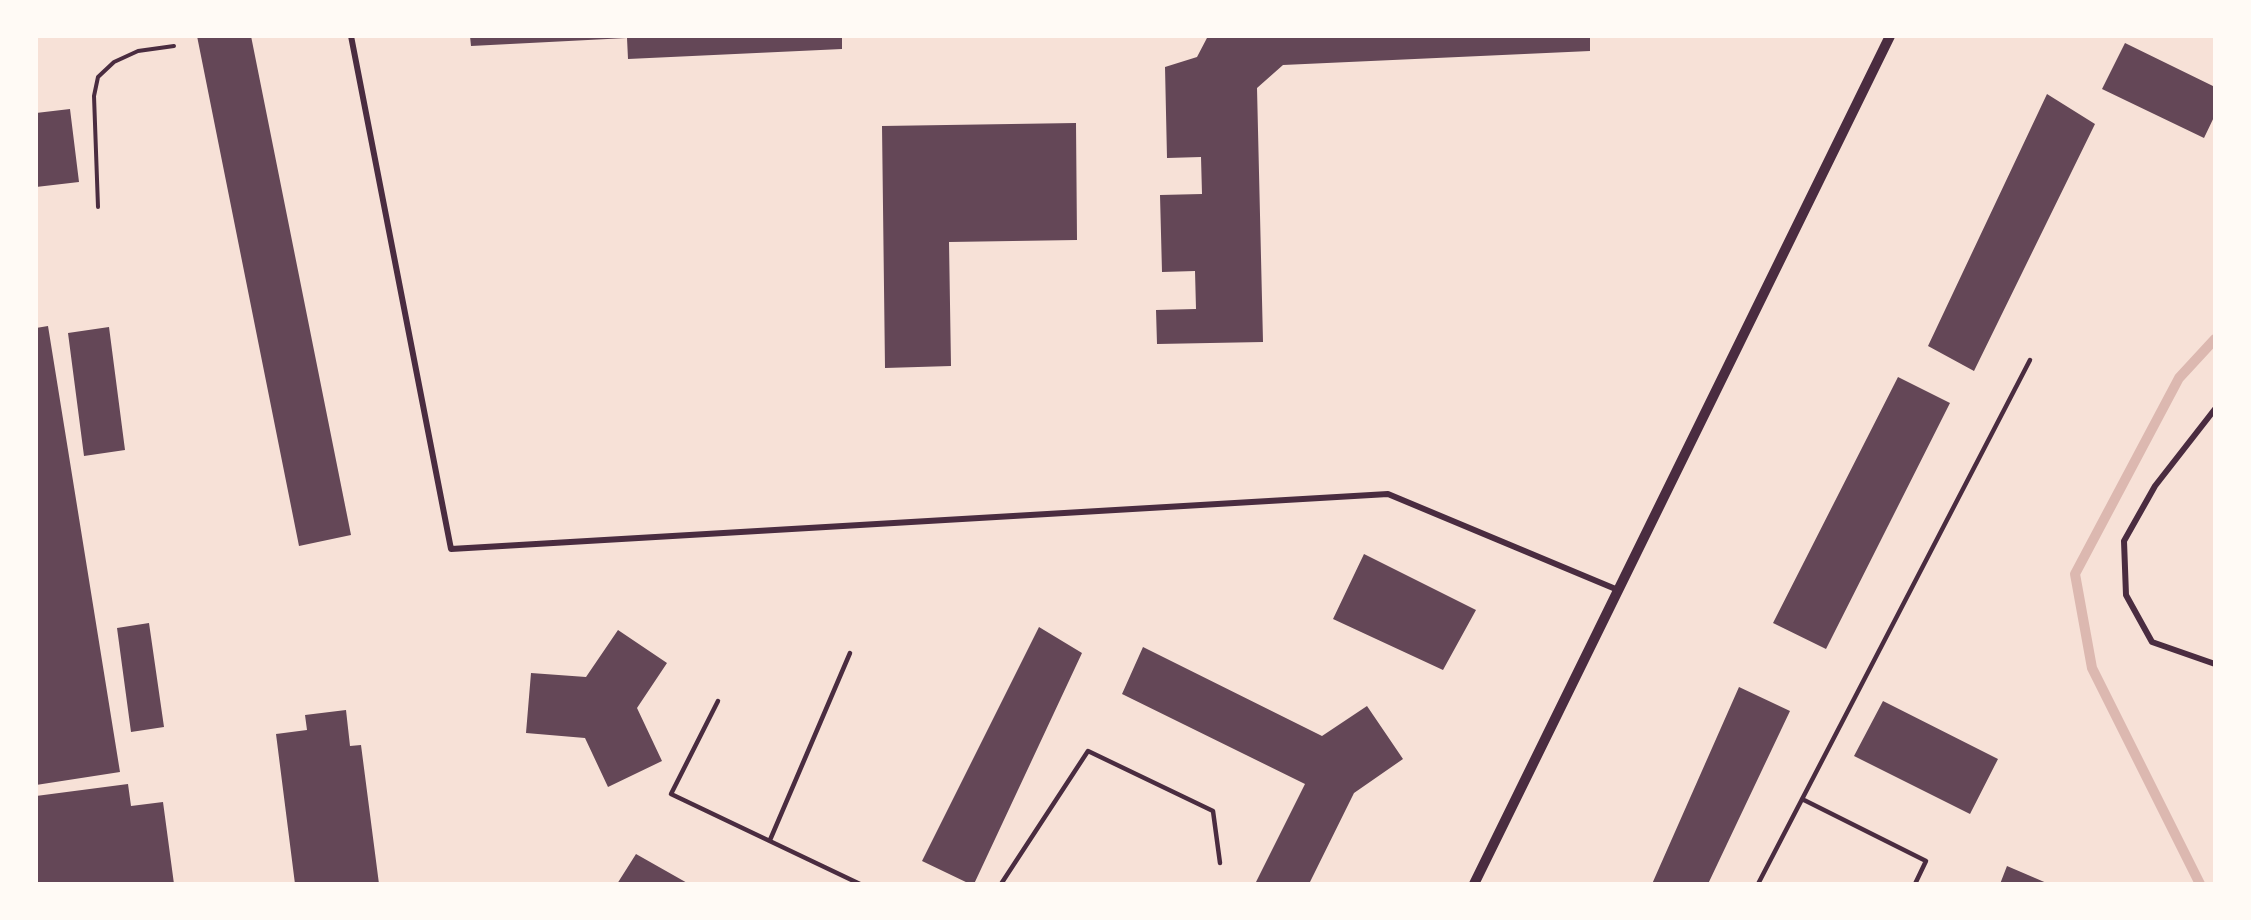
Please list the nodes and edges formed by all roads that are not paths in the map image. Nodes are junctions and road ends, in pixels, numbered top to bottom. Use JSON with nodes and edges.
{"nodes":[{"id":1,"x":351,"y":36,"type":"edge"},
{"id":2,"x":1890,"y":36,"type":"edge"},
{"id":3,"x":2030,"y":360,"type":"dead end"},
{"id":4,"x":2215,"y":409,"type":"edge"},
{"id":5,"x":1618,"y":590,"type":"junction"},
{"id":6,"x":850,"y":653,"type":"dead end"},
{"id":7,"x":2215,"y":664,"type":"edge"},
{"id":8,"x":718,"y":701,"type":"dead end"},
{"id":9,"x":1802,"y":799,"type":"junction"},
{"id":10,"x":770,"y":840,"type":"junction"},
{"id":11,"x":1220,"y":863,"type":"dead end"},
{"id":12,"x":860,"y":884,"type":"edge"},
{"id":13,"x":1001,"y":884,"type":"edge"},
{"id":14,"x":1474,"y":884,"type":"edge"},
{"id":15,"x":1758,"y":884,"type":"edge"},
{"id":16,"x":1915,"y":884,"type":"edge"}],
"edges":[{"from":1,"to":5,"type":"street"},
{"from":2,"to":5,"type":"street"},
{"from":3,"to":9,"type":"lane"},
{"from":4,"to":7,"type":"street"},
{"from":5,"to":14,"type":"street"},
{"from":6,"to":10,"type":"lane"},
{"from":8,"to":10,"type":"lane"},
{"from":9,"to":15,"type":"lane"},
{"from":9,"to":16,"type":"lane"},
{"from":10,"to":12,"type":"lane"},
{"from":11,"to":13,"type":"lane"}]}
